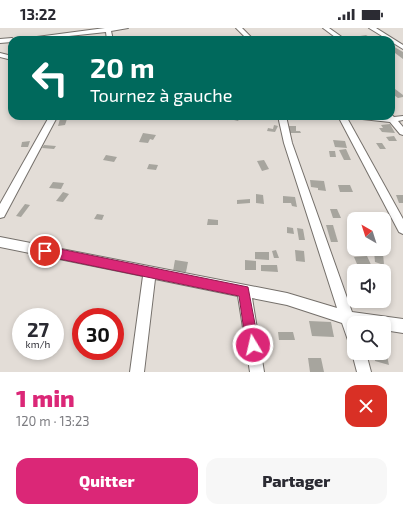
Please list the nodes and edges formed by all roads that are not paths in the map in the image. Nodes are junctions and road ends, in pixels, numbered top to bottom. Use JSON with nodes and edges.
{"nodes":[{"id":1,"x":125,"y":28,"type":"edge"},
{"id":2,"x":239,"y":28,"type":"edge"},
{"id":3,"x":326,"y":28,"type":"edge"},
{"id":4,"x":372,"y":28,"type":"edge"},
{"id":5,"x":108,"y":29,"type":"edge"},
{"id":6,"x":50,"y":36,"type":"edge"},
{"id":7,"x":247,"y":36,"type":"edge"},
{"id":8,"x":337,"y":36,"type":"edge"},
{"id":9,"x":385,"y":36,"type":"edge"},
{"id":10,"x":51,"y":120,"type":"edge"},
{"id":11,"x":283,"y":120,"type":"edge"},
{"id":12,"x":344,"y":120,"type":"edge"},
{"id":13,"x":394,"y":120,"type":"edge"},
{"id":14,"x":403,"y":132,"type":"edge"},
{"id":15,"x":0,"y":214,"type":"edge"},
{"id":16,"x":403,"y":229,"type":"edge"},
{"id":17,"x":0,"y":242,"type":"edge"},
{"id":18,"x":150,"y":272,"type":"junction"},
{"id":19,"x":244,"y":291,"type":"junction"},
{"id":20,"x":347,"y":316,"type":"edge"},
{"id":21,"x":347,"y":318,"type":"edge"},
{"id":22,"x":391,"y":324,"type":"edge"},
{"id":23,"x":403,"y":326,"type":"edge"},
{"id":24,"x":360,"y":360,"type":"edge"},
{"id":25,"x":137,"y":372,"type":"edge"},
{"id":26,"x":257,"y":372,"type":"edge"},
{"id":27,"x":364,"y":372,"type":"edge"}],
"edges":[{"from":1,"to":5,"type":"street"},
{"from":2,"to":7,"type":"street"},
{"from":3,"to":8,"type":"street"},
{"from":4,"to":9,"type":"street"},
{"from":5,"to":6,"type":"street"},
{"from":10,"to":15,"type":"street"},
{"from":11,"to":20,"type":"street"},
{"from":12,"to":16,"type":"street"},
{"from":13,"to":14,"type":"street"},
{"from":17,"to":18,"type":"street"},
{"from":18,"to":19,"type":"street"},
{"from":18,"to":25,"type":"street"},
{"from":19,"to":21,"type":"street"},
{"from":19,"to":26,"type":"street"},
{"from":22,"to":23,"type":"street"},
{"from":24,"to":27,"type":"street"}]}
